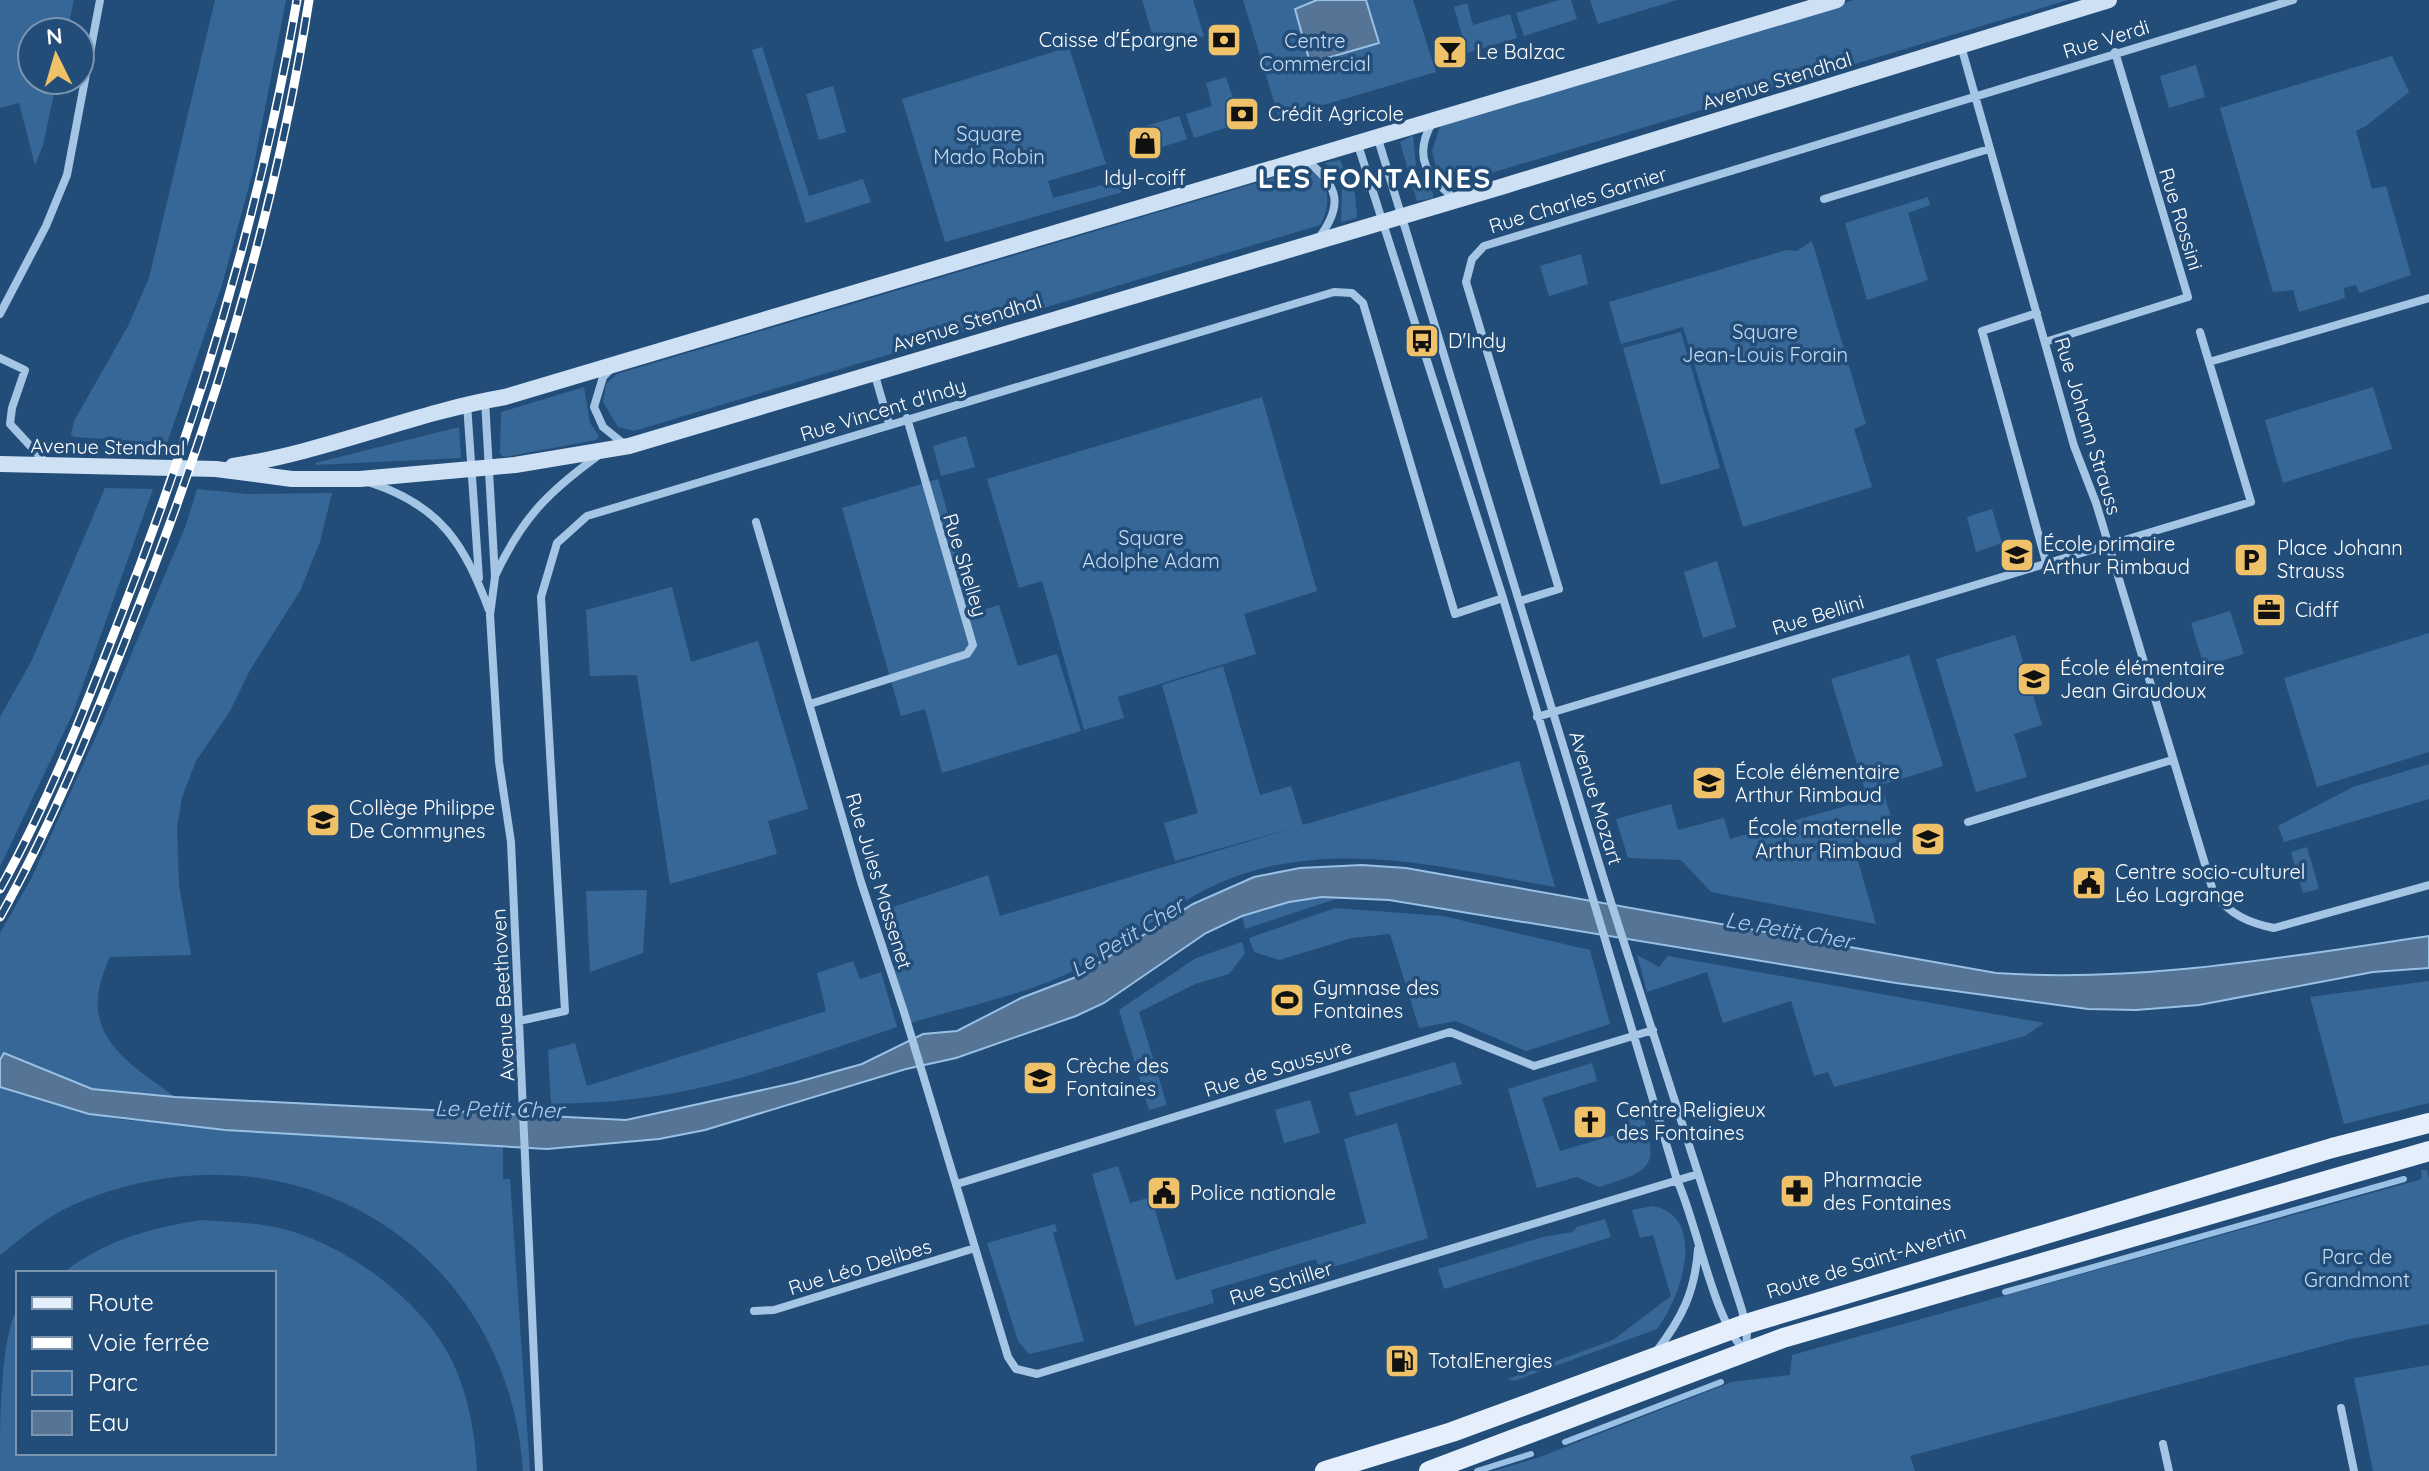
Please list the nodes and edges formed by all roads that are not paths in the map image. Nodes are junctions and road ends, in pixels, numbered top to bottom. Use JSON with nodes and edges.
{"nodes":[{"id":1,"x":100,"y":0,"type":"edge"},
{"id":2,"x":1837,"y":0,"type":"edge"},
{"id":3,"x":2109,"y":0,"type":"edge"},
{"id":4,"x":2293,"y":0,"type":"edge"},
{"id":5,"x":1961,"y":46,"type":"junction"},
{"id":6,"x":2115,"y":52,"type":"junction"},
{"id":7,"x":1975,"y":96,"type":"junction"},
{"id":8,"x":1433,"y":122,"type":"junction"},
{"id":9,"x":1378,"y":139,"type":"junction"},
{"id":10,"x":1358,"y":145,"type":"junction"},
{"id":11,"x":1989,"y":149,"type":"junction"},
{"id":12,"x":1306,"y":160,"type":"junction"},
{"id":13,"x":1824,"y":199,"type":"dead end"},
{"id":14,"x":1456,"y":200,"type":"junction"},
{"id":15,"x":1403,"y":216,"type":"junction"},
{"id":16,"x":1382,"y":222,"type":"junction"},
{"id":17,"x":1317,"y":240,"type":"junction"},
{"id":18,"x":2429,"y":298,"type":"edge"},
{"id":19,"x":2037,"y":313,"type":"junction"},
{"id":20,"x":0,"y":314,"type":"edge"},
{"id":21,"x":2200,"y":332,"type":"dead end"},
{"id":22,"x":2045,"y":342,"type":"junction"},
{"id":23,"x":0,"y":358,"type":"edge"},
{"id":24,"x":619,"y":362,"type":"junction"},
{"id":25,"x":2209,"y":362,"type":"junction"},
{"id":26,"x":874,"y":372,"type":"junction"},
{"id":27,"x":485,"y":400,"type":"junction"},
{"id":28,"x":467,"y":403,"type":"junction"},
{"id":29,"x":907,"y":418,"type":"junction"},
{"id":30,"x":889,"y":424,"type":"junction"},
{"id":31,"x":629,"y":446,"type":"junction"},
{"id":32,"x":605,"y":451,"type":"junction"},
{"id":33,"x":0,"y":464,"type":"edge"},
{"id":34,"x":47,"y":465,"type":"junction"},
{"id":35,"x":216,"y":469,"type":"junction"},
{"id":36,"x":481,"y":469,"type":"junction"},
{"id":37,"x":360,"y":479,"type":"junction"},
{"id":38,"x":756,"y":522,"type":"dead end"},
{"id":39,"x":2108,"y":543,"type":"junction"},
{"id":40,"x":2046,"y":562,"type":"junction"},
{"id":41,"x":495,"y":577,"type":"junction"},
{"id":42,"x":479,"y":585,"type":"junction"},
{"id":43,"x":1503,"y":598,"type":"junction"},
{"id":44,"x":1520,"y":601,"type":"junction"},
{"id":45,"x":490,"y":615,"type":"junction"},
{"id":46,"x":810,"y":704,"type":"junction"},
{"id":47,"x":1554,"y":712,"type":"junction"},
{"id":48,"x":1537,"y":717,"type":"junction"},
{"id":49,"x":2172,"y":760,"type":"junction"},
{"id":50,"x":1968,"y":822,"type":"dead end"},
{"id":51,"x":2429,"y":885,"type":"edge"},
{"id":52,"x":519,"y":1021,"type":"junction"},
{"id":53,"x":1653,"y":1030,"type":"junction"},
{"id":54,"x":1633,"y":1035,"type":"junction"},
{"id":55,"x":2429,"y":1123,"type":"edge"},
{"id":56,"x":2429,"y":1151,"type":"edge"},
{"id":57,"x":1698,"y":1174,"type":"junction"},
{"id":58,"x":1677,"y":1180,"type":"junction"},
{"id":59,"x":957,"y":1184,"type":"junction"},
{"id":60,"x":1698,"y":1244,"type":"junction"},
{"id":61,"x":975,"y":1248,"type":"junction"},
{"id":62,"x":754,"y":1311,"type":"dead end"},
{"id":63,"x":1737,"y":1327,"type":"junction"},
{"id":64,"x":1746,"y":1351,"type":"junction"},
{"id":65,"x":1652,"y":1358,"type":"junction"},
{"id":66,"x":2341,"y":1408,"type":"dead end"},
{"id":67,"x":2163,"y":1444,"type":"dead end"},
{"id":68,"x":539,"y":1471,"type":"edge"},
{"id":69,"x":1325,"y":1471,"type":"edge"},
{"id":70,"x":1429,"y":1471,"type":"edge"},
{"id":71,"x":2169,"y":1471,"type":"edge"},
{"id":72,"x":2354,"y":1471,"type":"edge"}],
"edges":[{"from":1,"to":20,"type":"street"},
{"from":2,"to":8,"type":"street","name":"Avenue Stendhal"},
{"from":3,"to":5,"type":"street","name":"Avenue Stendhal"},
{"from":4,"to":6,"type":"street","name":"Rue Verdi"},
{"from":5,"to":7,"type":"street","name":"Rue Johann Strauss"},
{"from":5,"to":14,"type":"street","name":"Avenue Stendhal"},
{"from":6,"to":7,"type":"street","name":"Rue Verdi"},
{"from":6,"to":22,"type":"street","name":"Rue Rossini"},
{"from":7,"to":11,"type":"street","name":"Rue Johann Strauss"},
{"from":7,"to":44,"type":"street","name":"Rue Charles Garnier"},
{"from":8,"to":9,"type":"street","name":"Avenue Stendhal"},
{"from":8,"to":14,"type":"street"},
{"from":9,"to":10,"type":"street","name":"Avenue Stendhal"},
{"from":9,"to":15,"type":"street","name":"Avenue Mozart"},
{"from":10,"to":12,"type":"street","name":"Avenue Stendhal"},
{"from":10,"to":16,"type":"street","name":"Avenue Mozart"},
{"from":11,"to":13,"type":"street"},
{"from":11,"to":19,"type":"street","name":"Rue Johann Strauss"},
{"from":12,"to":17,"type":"street"},
{"from":12,"to":24,"type":"street","name":"Avenue Stendhal"},
{"from":14,"to":15,"type":"street","name":"Avenue Stendhal"},
{"from":15,"to":16,"type":"street","name":"Avenue Stendhal"},
{"from":15,"to":44,"type":"street","name":"Avenue Mozart"},
{"from":16,"to":17,"type":"street","name":"Avenue Stendhal"},
{"from":16,"to":43,"type":"street","name":"Avenue Mozart"},
{"from":17,"to":26,"type":"street","name":"Avenue Stendhal"},
{"from":18,"to":25,"type":"street"},
{"from":19,"to":22,"type":"street","name":"Rue Johann Strauss"},
{"from":19,"to":40,"type":"street"},
{"from":21,"to":25,"type":"street"},
{"from":22,"to":39,"type":"street","name":"Rue Johann Strauss"},
{"from":23,"to":34,"type":"street"},
{"from":24,"to":27,"type":"street","name":"Avenue Stendhal"},
{"from":24,"to":31,"type":"street"},
{"from":25,"to":39,"type":"street","name":"Rue Bellini"},
{"from":26,"to":30,"type":"street"},
{"from":26,"to":31,"type":"street","name":"Avenue Stendhal"},
{"from":27,"to":28,"type":"street","name":"Avenue Stendhal"},
{"from":27,"to":36,"type":"street","name":"Avenue Beethoven"},
{"from":28,"to":35,"type":"street","name":"Avenue Stendhal"},
{"from":28,"to":36,"type":"street","name":"Avenue Beethoven"},
{"from":29,"to":30,"type":"street","name":"Rue Vincent d'Indy"},
{"from":29,"to":43,"type":"street","name":"Rue Vincent d'Indy"},
{"from":29,"to":46,"type":"street","name":"Rue Shelley"},
{"from":30,"to":52,"type":"street","name":"Rue Vincent d'Indy"},
{"from":31,"to":32,"type":"street","name":"Avenue Stendhal"},
{"from":32,"to":36,"type":"street","name":"Avenue Stendhal"},
{"from":32,"to":41,"type":"street","name":"Avenue Beethoven"},
{"from":33,"to":34,"type":"street","name":"Avenue Stendhal"},
{"from":34,"to":35,"type":"street","name":"Avenue Stendhal"},
{"from":35,"to":37,"type":"street","name":"Avenue Stendhal"},
{"from":36,"to":37,"type":"street","name":"Avenue Stendhal"},
{"from":36,"to":41,"type":"street","name":"Avenue Beethoven"},
{"from":36,"to":42,"type":"street","name":"Avenue Beethoven"},
{"from":37,"to":42,"type":"street","name":"Avenue Beethoven"},
{"from":38,"to":46,"type":"street","name":"Rue Jules Massenet"},
{"from":39,"to":40,"type":"street","name":"Rue Bellini"},
{"from":39,"to":49,"type":"street","name":"Rue Johann Strauss"},
{"from":40,"to":47,"type":"street","name":"Rue Bellini"},
{"from":41,"to":45,"type":"street","name":"Avenue Beethoven"},
{"from":42,"to":45,"type":"street","name":"Avenue Beethoven"},
{"from":43,"to":48,"type":"street","name":"Avenue Mozart"},
{"from":44,"to":47,"type":"street","name":"Avenue Mozart"},
{"from":45,"to":52,"type":"street","name":"Avenue Beethoven"},
{"from":46,"to":59,"type":"street","name":"Rue Jules Massenet"},
{"from":47,"to":48,"type":"street","name":"Rue Bellini"},
{"from":47,"to":53,"type":"street","name":"Avenue Mozart"},
{"from":48,"to":54,"type":"street","name":"Avenue Mozart"},
{"from":49,"to":50,"type":"street"},
{"from":49,"to":51,"type":"street","name":"Rue Johann Strauss"},
{"from":52,"to":68,"type":"street","name":"Avenue Beethoven"},
{"from":53,"to":54,"type":"street","name":"Rue de Saussure"},
{"from":53,"to":57,"type":"street","name":"Avenue Mozart"},
{"from":54,"to":58,"type":"street","name":"Avenue Mozart"},
{"from":54,"to":59,"type":"street","name":"Rue de Saussure"},
{"from":55,"to":63,"type":"main road","name":"Route de Saint-Avertin"},
{"from":56,"to":64,"type":"main road"},
{"from":57,"to":58,"type":"street","name":"Rue Schiller"},
{"from":57,"to":63,"type":"street","name":"Avenue Mozart"},
{"from":58,"to":60,"type":"street","name":"Avenue Mozart"},
{"from":58,"to":61,"type":"street","name":"Rue Schiller"},
{"from":59,"to":61,"type":"street","name":"Rue Jules Massenet"},
{"from":60,"to":63,"type":"street","name":"Avenue Mozart"},
{"from":60,"to":65,"type":"street","name":"Avenue Mozart"},
{"from":61,"to":62,"type":"street","name":"Rue Léo Delibes"},
{"from":63,"to":64,"type":"street","name":"Avenue Mozart"},
{"from":63,"to":64,"type":"street","name":"Avenue Mozart"},
{"from":63,"to":65,"type":"main road","name":"Route de Saint-Avertin"},
{"from":64,"to":70,"type":"main road"},
{"from":65,"to":69,"type":"main road","name":"Route de Saint-Avertin"},
{"from":66,"to":72,"type":"street"},
{"from":67,"to":71,"type":"street"}]}
